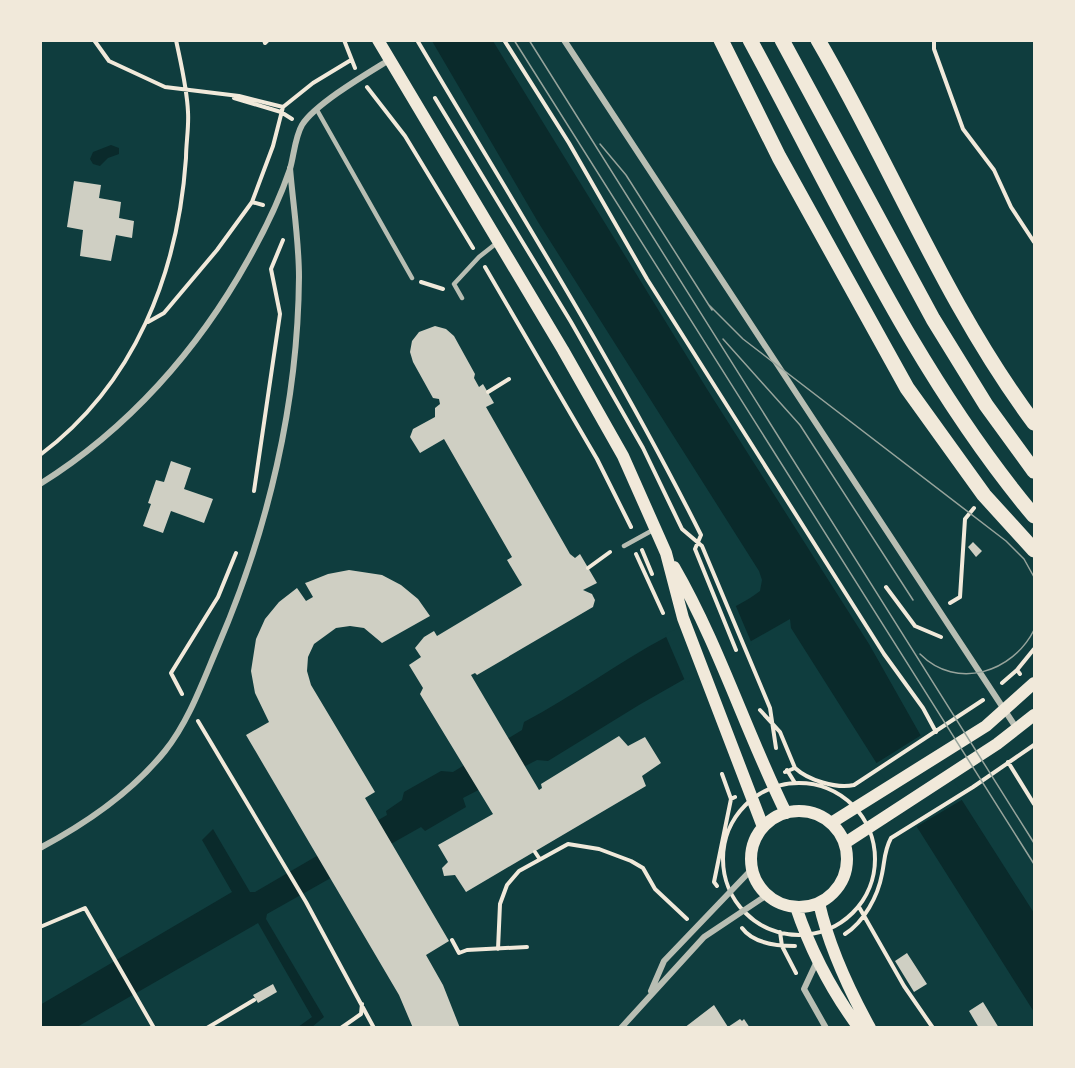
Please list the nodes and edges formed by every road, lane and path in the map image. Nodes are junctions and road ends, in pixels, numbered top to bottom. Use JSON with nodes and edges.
{"nodes":[{"id":1,"x":94,"y":40,"type":"edge"},
{"id":2,"x":176,"y":40,"type":"edge"},
{"id":3,"x":344,"y":40,"type":"edge"},
{"id":4,"x":378,"y":40,"type":"edge"},
{"id":5,"x":417,"y":40,"type":"edge"},
{"id":6,"x":504,"y":40,"type":"edge"},
{"id":7,"x":564,"y":40,"type":"edge"},
{"id":8,"x":721,"y":40,"type":"edge"},
{"id":9,"x":750,"y":40,"type":"edge"},
{"id":10,"x":782,"y":40,"type":"edge"},
{"id":11,"x":818,"y":40,"type":"edge"},
{"id":12,"x":934,"y":40,"type":"edge"},
{"id":13,"x":351,"y":60,"type":"junction"},
{"id":14,"x":389,"y":60,"type":"junction"},
{"id":15,"x":361,"y":77,"type":"junction"},
{"id":16,"x":186,"y":89,"type":"junction"},
{"id":17,"x":284,"y":107,"type":"junction"},
{"id":18,"x":317,"y":110,"type":"junction"},
{"id":19,"x":281,"y":112,"type":"junction"},
{"id":20,"x":302,"y":125,"type":"junction"},
{"id":21,"x":290,"y":168,"type":"junction"},
{"id":22,"x":252,"y":202,"type":"junction"},
{"id":23,"x":275,"y":210,"type":"junction"},
{"id":24,"x":498,"y":242,"type":"junction"},
{"id":25,"x":1035,"y":242,"type":"edge"},
{"id":26,"x":479,"y":257,"type":"junction"},
{"id":27,"x":412,"y":278,"type":"joint"},
{"id":28,"x":458,"y":290,"type":"junction"},
{"id":29,"x":462,"y":298,"type":"dead end"},
{"id":30,"x":147,"y":322,"type":"junction"},
{"id":31,"x":509,"y":379,"type":"dead end"},
{"id":32,"x":488,"y":392,"type":"dead end"},
{"id":33,"x":1035,"y":423,"type":"edge"},
{"id":34,"x":40,"y":455,"type":"edge"},
{"id":35,"x":1035,"y":471,"type":"edge"},
{"id":36,"x":40,"y":484,"type":"edge"},
{"id":37,"x":984,"y":495,"type":"junction"},
{"id":38,"x":252,"y":499,"type":"dead end"},
{"id":39,"x":1035,"y":516,"type":"edge"},
{"id":40,"x":656,"y":529,"type":"junction"},
{"id":41,"x":635,"y":542,"type":"junction"},
{"id":42,"x":624,"y":546,"type":"dead end"},
{"id":43,"x":238,"y":547,"type":"dead end"},
{"id":44,"x":1035,"y":550,"type":"edge"},
{"id":45,"x":610,"y":552,"type":"dead end"},
{"id":46,"x":666,"y":553,"type":"junction"},
{"id":47,"x":588,"y":568,"type":"dead end"},
{"id":48,"x":656,"y":581,"type":"dead end"},
{"id":49,"x":886,"y":587,"type":"dead end"},
{"id":50,"x":723,"y":595,"type":"dead end"},
{"id":51,"x":939,"y":609,"type":"junction"},
{"id":52,"x":664,"y":615,"type":"dead end"},
{"id":53,"x":963,"y":647,"type":"junction"},
{"id":54,"x":1035,"y":650,"type":"edge"},
{"id":55,"x":738,"y":655,"type":"dead end"},
{"id":56,"x":1017,"y":669,"type":"dead end"},
{"id":57,"x":1035,"y":684,"type":"edge"},
{"id":58,"x":757,"y":702,"type":"dead end"},
{"id":59,"x":191,"y":709,"type":"junction"},
{"id":60,"x":1005,"y":710,"type":"junction"},
{"id":61,"x":1035,"y":715,"type":"edge"},
{"id":62,"x":772,"y":723,"type":"junction"},
{"id":63,"x":1017,"y":729,"type":"junction"},
{"id":64,"x":1035,"y":745,"type":"edge"},
{"id":65,"x":780,"y":756,"type":"dead end"},
{"id":66,"x":1005,"y":757,"type":"dead end"},
{"id":67,"x":783,"y":764,"type":"dead end"},
{"id":68,"x":1009,"y":764,"type":"junction"},
{"id":69,"x":795,"y":768,"type":"dead end"},
{"id":70,"x":872,"y":773,"type":"dead end"},
{"id":71,"x":1035,"y":804,"type":"edge"},
{"id":72,"x":856,"y":809,"type":"junction"},
{"id":73,"x":786,"y":813,"type":"junction"},
{"id":74,"x":739,"y":814,"type":"dead end"},
{"id":75,"x":831,"y":823,"type":"junction"},
{"id":76,"x":868,"y":826,"type":"junction"},
{"id":77,"x":763,"y":827,"type":"junction"},
{"id":78,"x":908,"y":827,"type":"dead end"},
{"id":79,"x":845,"y":843,"type":"junction"},
{"id":80,"x":40,"y":848,"type":"edge"},
{"id":81,"x":535,"y":852,"type":"dead end"},
{"id":82,"x":539,"y":858,"type":"junction"},
{"id":83,"x":752,"y":869,"type":"junction"},
{"id":84,"x":726,"y":875,"type":"dead end"},
{"id":85,"x":767,"y":895,"type":"junction"},
{"id":86,"x":819,"y":903,"type":"junction"},
{"id":87,"x":796,"y":907,"type":"junction"},
{"id":88,"x":859,"y":907,"type":"junction"},
{"id":89,"x":688,"y":919,"type":"dead end"},
{"id":90,"x":757,"y":921,"type":"dead end"},
{"id":91,"x":40,"y":927,"type":"edge"},
{"id":92,"x":825,"y":930,"type":"junction"},
{"id":93,"x":780,"y":932,"type":"junction"},
{"id":94,"x":805,"y":935,"type":"junction"},
{"id":95,"x":452,"y":940,"type":"dead end"},
{"id":96,"x":527,"y":947,"type":"dead end"},
{"id":97,"x":498,"y":949,"type":"junction"},
{"id":98,"x":816,"y":961,"type":"junction"},
{"id":99,"x":804,"y":989,"type":"junction"},
{"id":100,"x":650,"y":994,"type":"junction"},
{"id":101,"x":254,"y":1000,"type":"dead end"},
{"id":102,"x":362,"y":1003,"type":"junction"},
{"id":103,"x":154,"y":1028,"type":"edge"},
{"id":104,"x":207,"y":1028,"type":"edge"},
{"id":105,"x":341,"y":1028,"type":"edge"},
{"id":106,"x":374,"y":1028,"type":"edge"},
{"id":107,"x":621,"y":1028,"type":"edge"},
{"id":108,"x":826,"y":1028,"type":"edge"},
{"id":109,"x":859,"y":1028,"type":"edge"},
{"id":110,"x":870,"y":1028,"type":"edge"},
{"id":111,"x":933,"y":1028,"type":"edge"}],
"edges":[{"from":1,"to":16,"type":"path"},
{"from":2,"to":16,"type":"path"},
{"from":3,"to":13,"type":"path"},
{"from":4,"to":14,"type":"main road"},
{"from":5,"to":55,"type":"path"},
{"from":6,"to":70,"type":"path"},
{"from":7,"to":51,"type":"street"},
{"from":8,"to":37,"type":"main road"},
{"from":9,"to":39,"type":"main road"},
{"from":10,"to":35,"type":"main road"},
{"from":11,"to":33,"type":"main road"},
{"from":12,"to":25,"type":"path"},
{"from":13,"to":15,"type":"path"},
{"from":13,"to":17,"type":"path"},
{"from":14,"to":15,"type":"street"},
{"from":14,"to":24,"type":"main road"},
{"from":15,"to":18,"type":"street"},
{"from":15,"to":26,"type":"path"},
{"from":16,"to":17,"type":"path"},
{"from":16,"to":19,"type":"path"},
{"from":16,"to":30,"type":"path"},
{"from":17,"to":19,"type":"path"},
{"from":18,"to":20,"type":"street"},
{"from":18,"to":27,"type":"lane"},
{"from":19,"to":20,"type":"path"},
{"from":19,"to":22,"type":"path"},
{"from":20,"to":21,"type":"street"},
{"from":21,"to":23,"type":"street"},
{"from":21,"to":59,"type":"street"},
{"from":22,"to":23,"type":"path"},
{"from":22,"to":30,"type":"path"},
{"from":23,"to":36,"type":"street"},
{"from":23,"to":38,"type":"path"},
{"from":24,"to":26,"type":"lane"},
{"from":24,"to":40,"type":"main road"},
{"from":26,"to":28,"type":"lane"},
{"from":26,"to":41,"type":"path"},
{"from":27,"to":28,"type":"path"},
{"from":28,"to":29,"type":"lane"},
{"from":30,"to":34,"type":"path"},
{"from":31,"to":32,"type":"path"},
{"from":37,"to":44,"type":"main road"},
{"from":37,"to":51,"type":"path"},
{"from":40,"to":41,"type":"lane"},
{"from":40,"to":46,"type":"main road"},
{"from":41,"to":42,"type":"lane"},
{"from":41,"to":48,"type":"path"},
{"from":41,"to":52,"type":"path"},
{"from":43,"to":59,"type":"path"},
{"from":45,"to":47,"type":"path"},
{"from":46,"to":73,"type":"main road"},
{"from":46,"to":77,"type":"main road"},
{"from":49,"to":53,"type":"path"},
{"from":50,"to":62,"type":"path"},
{"from":51,"to":53,"type":"street"},
{"from":53,"to":60,"type":"street"},
{"from":54,"to":56,"type":"path"},
{"from":57,"to":60,"type":"main road"},
{"from":58,"to":62,"type":"path"},
{"from":59,"to":80,"type":"street"},
{"from":59,"to":102,"type":"path"},
{"from":60,"to":63,"type":"street"},
{"from":60,"to":72,"type":"main road"},
{"from":61,"to":63,"type":"main road"},
{"from":62,"to":65,"type":"path"},
{"from":62,"to":69,"type":"path"},
{"from":63,"to":76,"type":"main road"},
{"from":64,"to":68,"type":"path"},
{"from":66,"to":68,"type":"path"},
{"from":67,"to":72,"type":"path"},
{"from":68,"to":71,"type":"path"},
{"from":68,"to":78,"type":"path"},
{"from":72,"to":75,"type":"main road"},
{"from":72,"to":76,"type":"path"},
{"from":73,"to":75,"type":"main road"},
{"from":73,"to":77,"type":"main road"},
{"from":74,"to":84,"type":"path"},
{"from":75,"to":79,"type":"main road"},
{"from":76,"to":79,"type":"main road"},
{"from":76,"to":88,"type":"path"},
{"from":77,"to":83,"type":"main road"},
{"from":79,"to":86,"type":"main road"},
{"from":81,"to":82,"type":"path"},
{"from":82,"to":89,"type":"path"},
{"from":82,"to":97,"type":"path"},
{"from":83,"to":85,"type":"main road"},
{"from":83,"to":100,"type":"street"},
{"from":85,"to":87,"type":"main road"},
{"from":85,"to":100,"type":"street"},
{"from":86,"to":87,"type":"main road"},
{"from":86,"to":92,"type":"main road"},
{"from":87,"to":94,"type":"main road"},
{"from":88,"to":92,"type":"path"},
{"from":88,"to":111,"type":"path"},
{"from":90,"to":93,"type":"path"},
{"from":91,"to":103,"type":"path"},
{"from":92,"to":94,"type":"path"},
{"from":92,"to":110,"type":"main road"},
{"from":93,"to":94,"type":"path"},
{"from":93,"to":99,"type":"path"},
{"from":94,"to":98,"type":"main road"},
{"from":95,"to":97,"type":"path"},
{"from":96,"to":97,"type":"path"},
{"from":98,"to":99,"type":"street"},
{"from":98,"to":109,"type":"main road"},
{"from":99,"to":108,"type":"street"},
{"from":100,"to":107,"type":"street"},
{"from":101,"to":104,"type":"path"},
{"from":102,"to":105,"type":"path"},
{"from":102,"to":106,"type":"path"}]}
